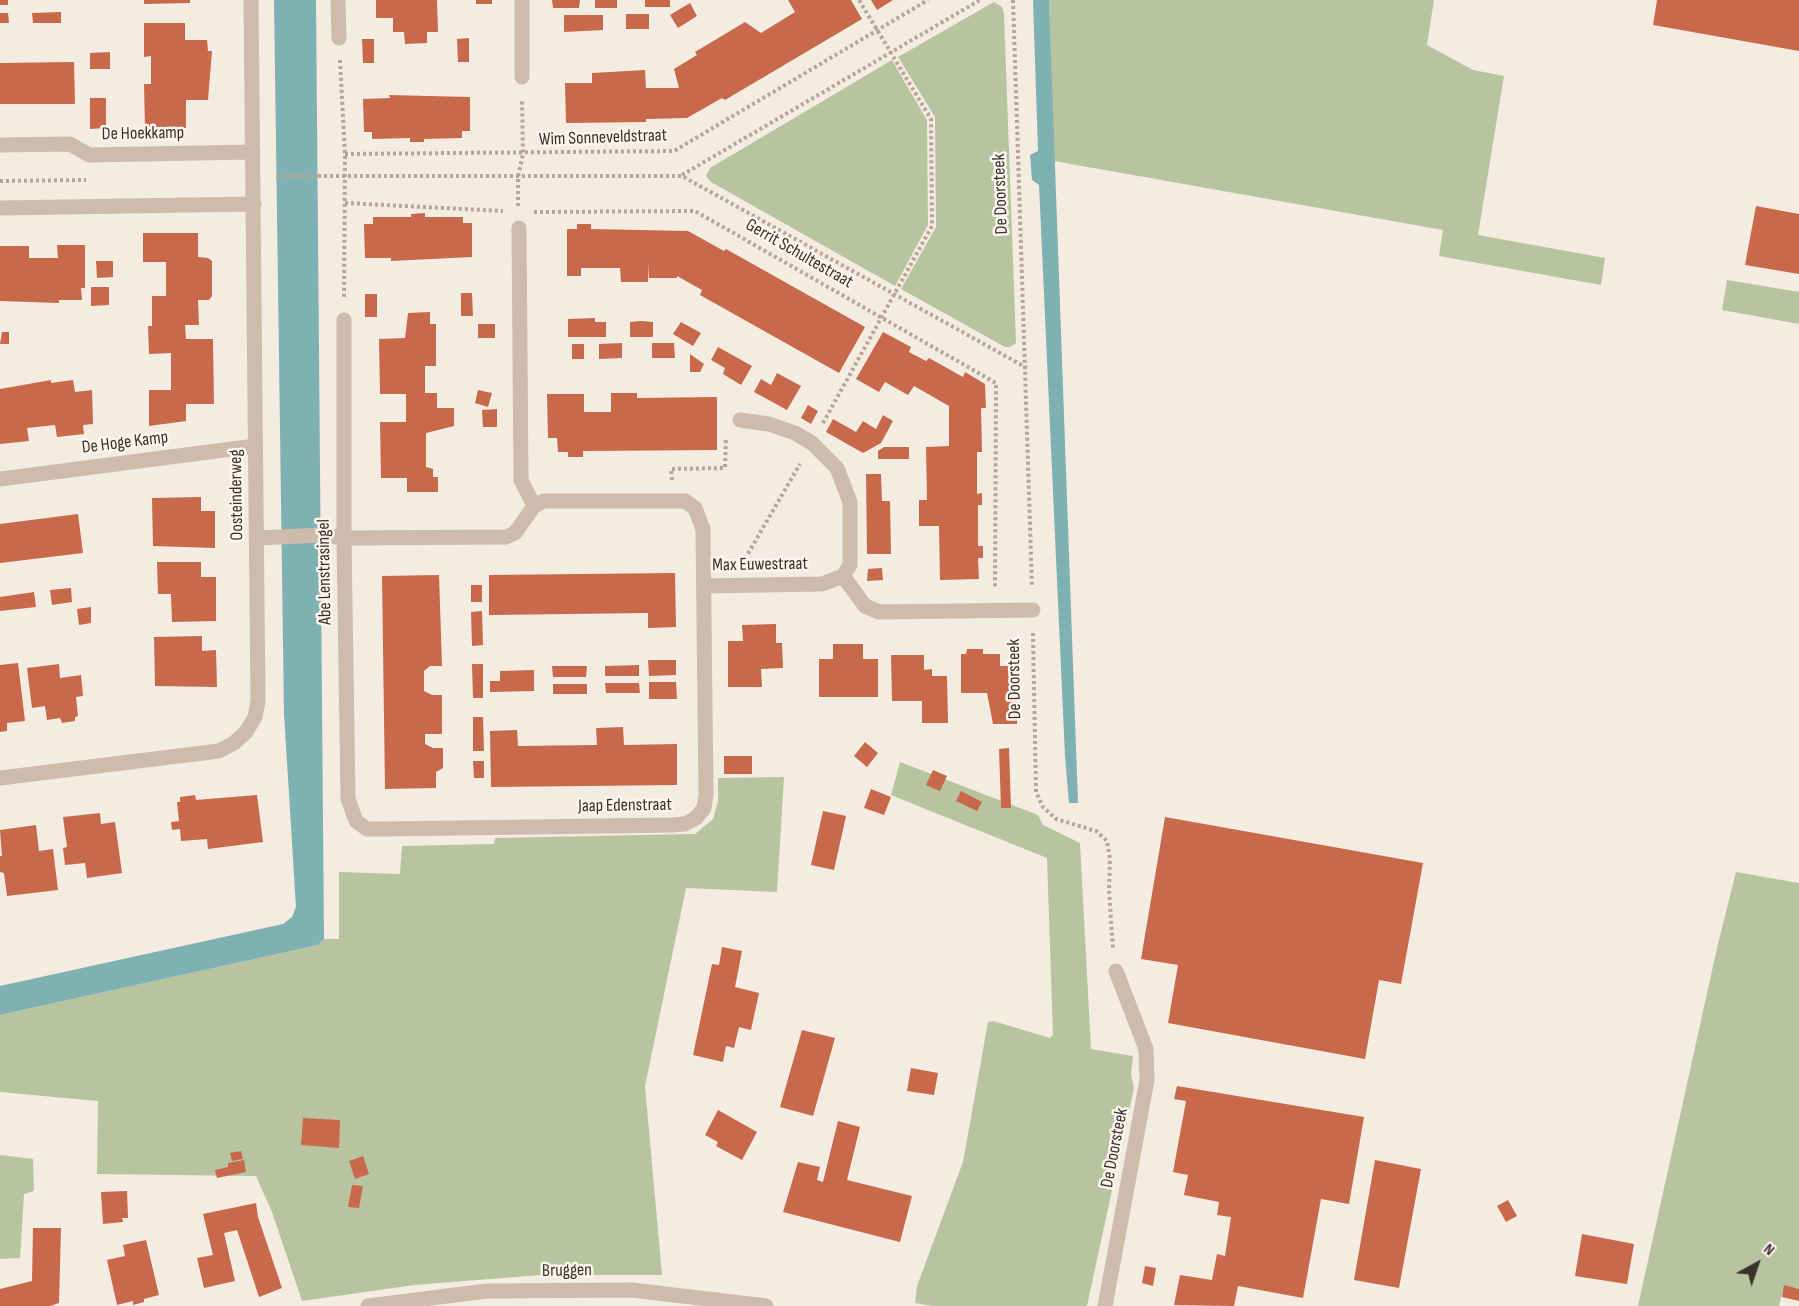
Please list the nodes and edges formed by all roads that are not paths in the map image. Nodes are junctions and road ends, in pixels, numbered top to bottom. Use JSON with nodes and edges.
{"nodes":[{"id":1,"x":251,"y":0,"type":"edge"},
{"id":2,"x":338,"y":0,"type":"edge"},
{"id":3,"x":522,"y":0,"type":"edge"},
{"id":4,"x":339,"y":38,"type":"road end"},
{"id":5,"x":522,"y":77,"type":"road end"},
{"id":6,"x":0,"y":145,"type":"edge"},
{"id":7,"x":253,"y":152,"type":"junction"},
{"id":8,"x":254,"y":204,"type":"junction"},
{"id":9,"x":0,"y":208,"type":"edge"},
{"id":10,"x":519,"y":220,"type":"road end"},
{"id":11,"x":344,"y":320,"type":"road end"},
{"id":12,"x":740,"y":420,"type":"road end"},
{"id":13,"x":255,"y":446,"type":"junction"},
{"id":14,"x":0,"y":479,"type":"edge"},
{"id":15,"x":534,"y":506,"type":"junction"},
{"id":16,"x":257,"y":538,"type":"junction"},
{"id":17,"x":344,"y":538,"type":"junction"},
{"id":18,"x":843,"y":576,"type":"junction"},
{"id":19,"x":704,"y":586,"type":"junction"},
{"id":20,"x":1033,"y":610,"type":"road end"},
{"id":21,"x":0,"y":778,"type":"edge"},
{"id":22,"x":356,"y":821,"type":"joint"},
{"id":23,"x":1116,"y":971,"type":"road end"},
{"id":24,"x":368,"y":1306,"type":"edge"},
{"id":25,"x":766,"y":1306,"type":"edge"},
{"id":26,"x":1105,"y":1306,"type":"edge"}],
"edges":[{"from":1,"to":7,"type":"street","name":"Oosteinderweg"},
{"from":2,"to":4,"type":"street"},
{"from":3,"to":5,"type":"street"},
{"from":6,"to":7,"type":"street","name":"De Hoekkamp"},
{"from":7,"to":8,"type":"street","name":"Oosteinderweg"},
{"from":8,"to":9,"type":"street"},
{"from":8,"to":13,"type":"street","name":"Oosteinderweg"},
{"from":10,"to":15,"type":"street"},
{"from":11,"to":17,"type":"street","name":"Abe Lenstrasingel"},
{"from":12,"to":18,"type":"street"},
{"from":13,"to":14,"type":"street","name":"De Hoge Kamp"},
{"from":13,"to":16,"type":"street","name":"Oosteinderweg"},
{"from":15,"to":17,"type":"street"},
{"from":15,"to":19,"type":"street","name":"Max Euwestraat"},
{"from":16,"to":17,"type":"street"},
{"from":16,"to":21,"type":"street","name":"Oosteinderweg"},
{"from":17,"to":22,"type":"street","name":"Abe Lenstrasingel"},
{"from":18,"to":19,"type":"street","name":"Max Euwestraat"},
{"from":18,"to":20,"type":"street"},
{"from":19,"to":22,"type":"street","name":"Jaap Edenstraat"},
{"from":23,"to":26,"type":"street","name":"De Doorsteek"},
{"from":24,"to":25,"type":"street","name":"Bruggen"}]}
